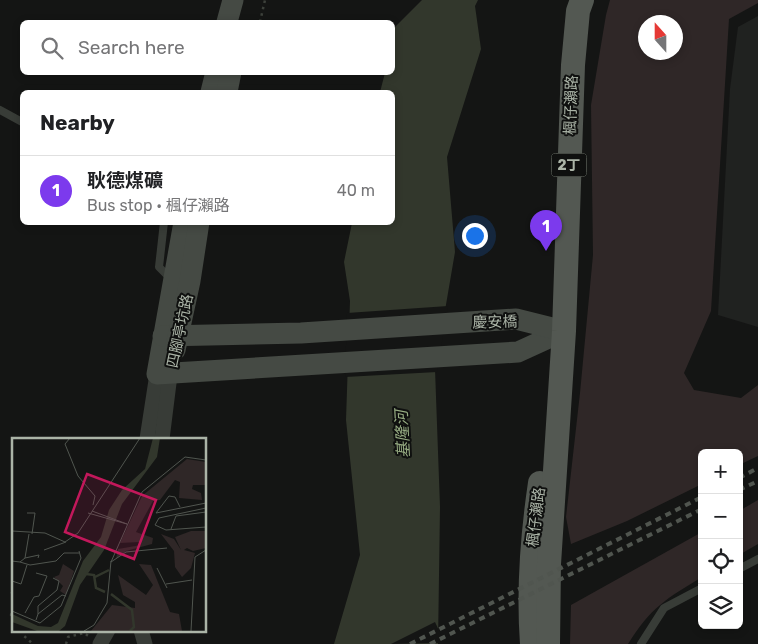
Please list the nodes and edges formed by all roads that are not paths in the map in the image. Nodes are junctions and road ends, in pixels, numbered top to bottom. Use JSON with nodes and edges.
{"nodes":[{"id":1,"x":233,"y":0,"type":"edge"},
{"id":2,"x":248,"y":0,"type":"edge"},
{"id":3,"x":582,"y":0,"type":"edge"},
{"id":4,"x":228,"y":20,"type":"edge"},
{"id":5,"x":243,"y":20,"type":"edge"},
{"id":6,"x":215,"y":75,"type":"edge"},
{"id":7,"x":230,"y":75,"type":"edge"},
{"id":8,"x":212,"y":90,"type":"edge"},
{"id":9,"x":226,"y":90,"type":"edge"},
{"id":10,"x":0,"y":110,"type":"edge"},
{"id":11,"x":20,"y":121,"type":"edge"},
{"id":12,"x":164,"y":225,"type":"edge"},
{"id":13,"x":183,"y":225,"type":"edge"},
{"id":14,"x":199,"y":225,"type":"edge"},
{"id":15,"x":172,"y":281,"type":"junction"},
{"id":16,"x":564,"y":331,"type":"junction"},
{"id":17,"x":170,"y":336,"type":"junction"},
{"id":18,"x":163,"y":374,"type":"junction"},
{"id":19,"x":147,"y":438,"type":"edge"},
{"id":20,"x":162,"y":438,"type":"edge"},
{"id":21,"x":758,"y":559,"type":"edge"},
{"id":22,"x":743,"y":567,"type":"edge"},
{"id":23,"x":698,"y":590,"type":"edge"},
{"id":24,"x":106,"y":632,"type":"edge"},
{"id":25,"x":96,"y":641,"type":"edge"},
{"id":26,"x":532,"y":644,"type":"edge"},
{"id":27,"x":548,"y":644,"type":"edge"},
{"id":28,"x":641,"y":644,"type":"edge"}],
"edges":[{"from":1,"to":4,"type":"street"},
{"from":2,"to":5,"type":"street"},
{"from":3,"to":16,"type":"main road","name":"楓仔瀨路","number":"2丁"},
{"from":6,"to":8,"type":"street"},
{"from":7,"to":9,"type":"street"},
{"from":10,"to":11,"type":"lane"},
{"from":12,"to":15,"type":"lane"},
{"from":13,"to":15,"type":"street","name":"四腳亭坑路"},
{"from":14,"to":17,"type":"street","name":"四腳亭坑路"},
{"from":15,"to":17,"type":"street","name":"四腳亭坑路"},
{"from":16,"to":17,"type":"street","name":"慶安橋"},
{"from":16,"to":18,"type":"street","name":"慶安橋"},
{"from":16,"to":26,"type":"main road","name":"楓仔瀨路","number":"2丁"},
{"from":16,"to":27,"type":"main road","name":"楓仔瀨路","number":"2丁"},
{"from":17,"to":18,"type":"street","name":"四腳亭坑路"},
{"from":18,"to":19,"type":"street","name":"四腳亭坑路"},
{"from":18,"to":20,"type":"street","name":"四腳亭坑路"},
{"from":21,"to":22,"type":"lane"},
{"from":23,"to":28,"type":"lane"},
{"from":24,"to":25,"type":"street"}]}
